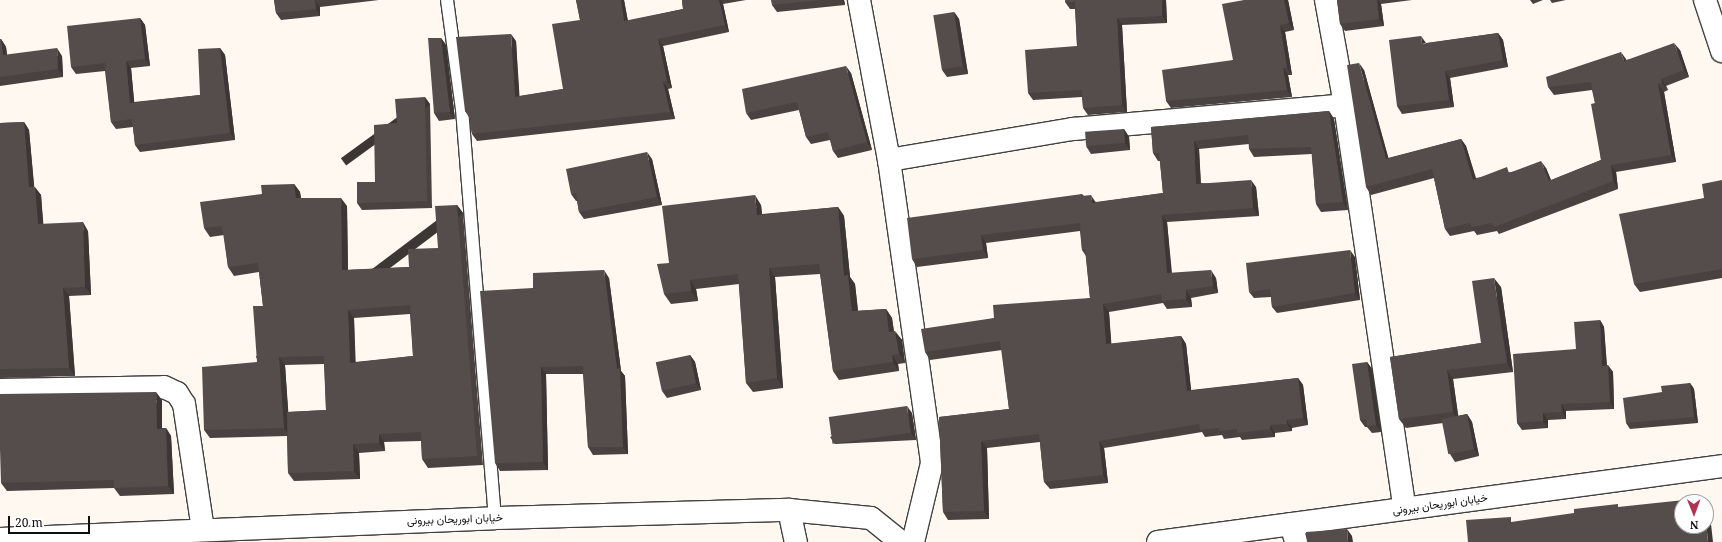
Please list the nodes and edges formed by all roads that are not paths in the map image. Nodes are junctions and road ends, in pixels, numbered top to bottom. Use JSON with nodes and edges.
{"nodes":[{"id":1,"x":447,"y":0,"type":"edge"},
{"id":2,"x":859,"y":0,"type":"edge"},
{"id":3,"x":1326,"y":0,"type":"edge"},
{"id":4,"x":1706,"y":0,"type":"edge"},
{"id":5,"x":1722,"y":51,"type":"edge"},
{"id":6,"x":1345,"y":105,"type":"junction"},
{"id":7,"x":889,"y":160,"type":"junction"},
{"id":8,"x":0,"y":390,"type":"edge"},
{"id":9,"x":1722,"y":466,"type":"edge"},
{"id":10,"x":1405,"y":509,"type":"junction"},
{"id":11,"x":789,"y":510,"type":"junction"},
{"id":12,"x":495,"y":518,"type":"junction"},
{"id":13,"x":203,"y":530,"type":"junction"},
{"id":14,"x":1293,"y":533,"type":"edge"},
{"id":15,"x":0,"y":539,"type":"edge"},
{"id":16,"x":796,"y":542,"type":"edge"},
{"id":17,"x":901,"y":542,"type":"edge"},
{"id":18,"x":912,"y":542,"type":"edge"},
{"id":19,"x":1158,"y":542,"type":"edge"}],
"edges":[{"from":1,"to":12,"type":"lane"},
{"from":2,"to":7,"type":"street"},
{"from":3,"to":6,"type":"street"},
{"from":4,"to":5,"type":"street"},
{"from":6,"to":7,"type":"street"},
{"from":6,"to":10,"type":"street"},
{"from":7,"to":18,"type":"street"},
{"from":8,"to":13,"type":"street"},
{"from":9,"to":10,"type":"street","name":"خیابان ابوریحان بیرونی"},
{"from":10,"to":14,"type":"street","name":"خیابان ابوریحان بیرونی"},
{"from":11,"to":12,"type":"street","name":"خیابان ابوریحان بیرونی"},
{"from":11,"to":16,"type":"street"},
{"from":11,"to":17,"type":"street","name":"خیابان ابوریحان بیرونی"},
{"from":12,"to":13,"type":"street","name":"خیابان ابوریحان بیرونی"},
{"from":13,"to":15,"type":"street","name":"خیابان ابوریحان بیرونی"},
{"from":14,"to":19,"type":"street","name":"خیابان ابوریحان بیرونی"}]}
